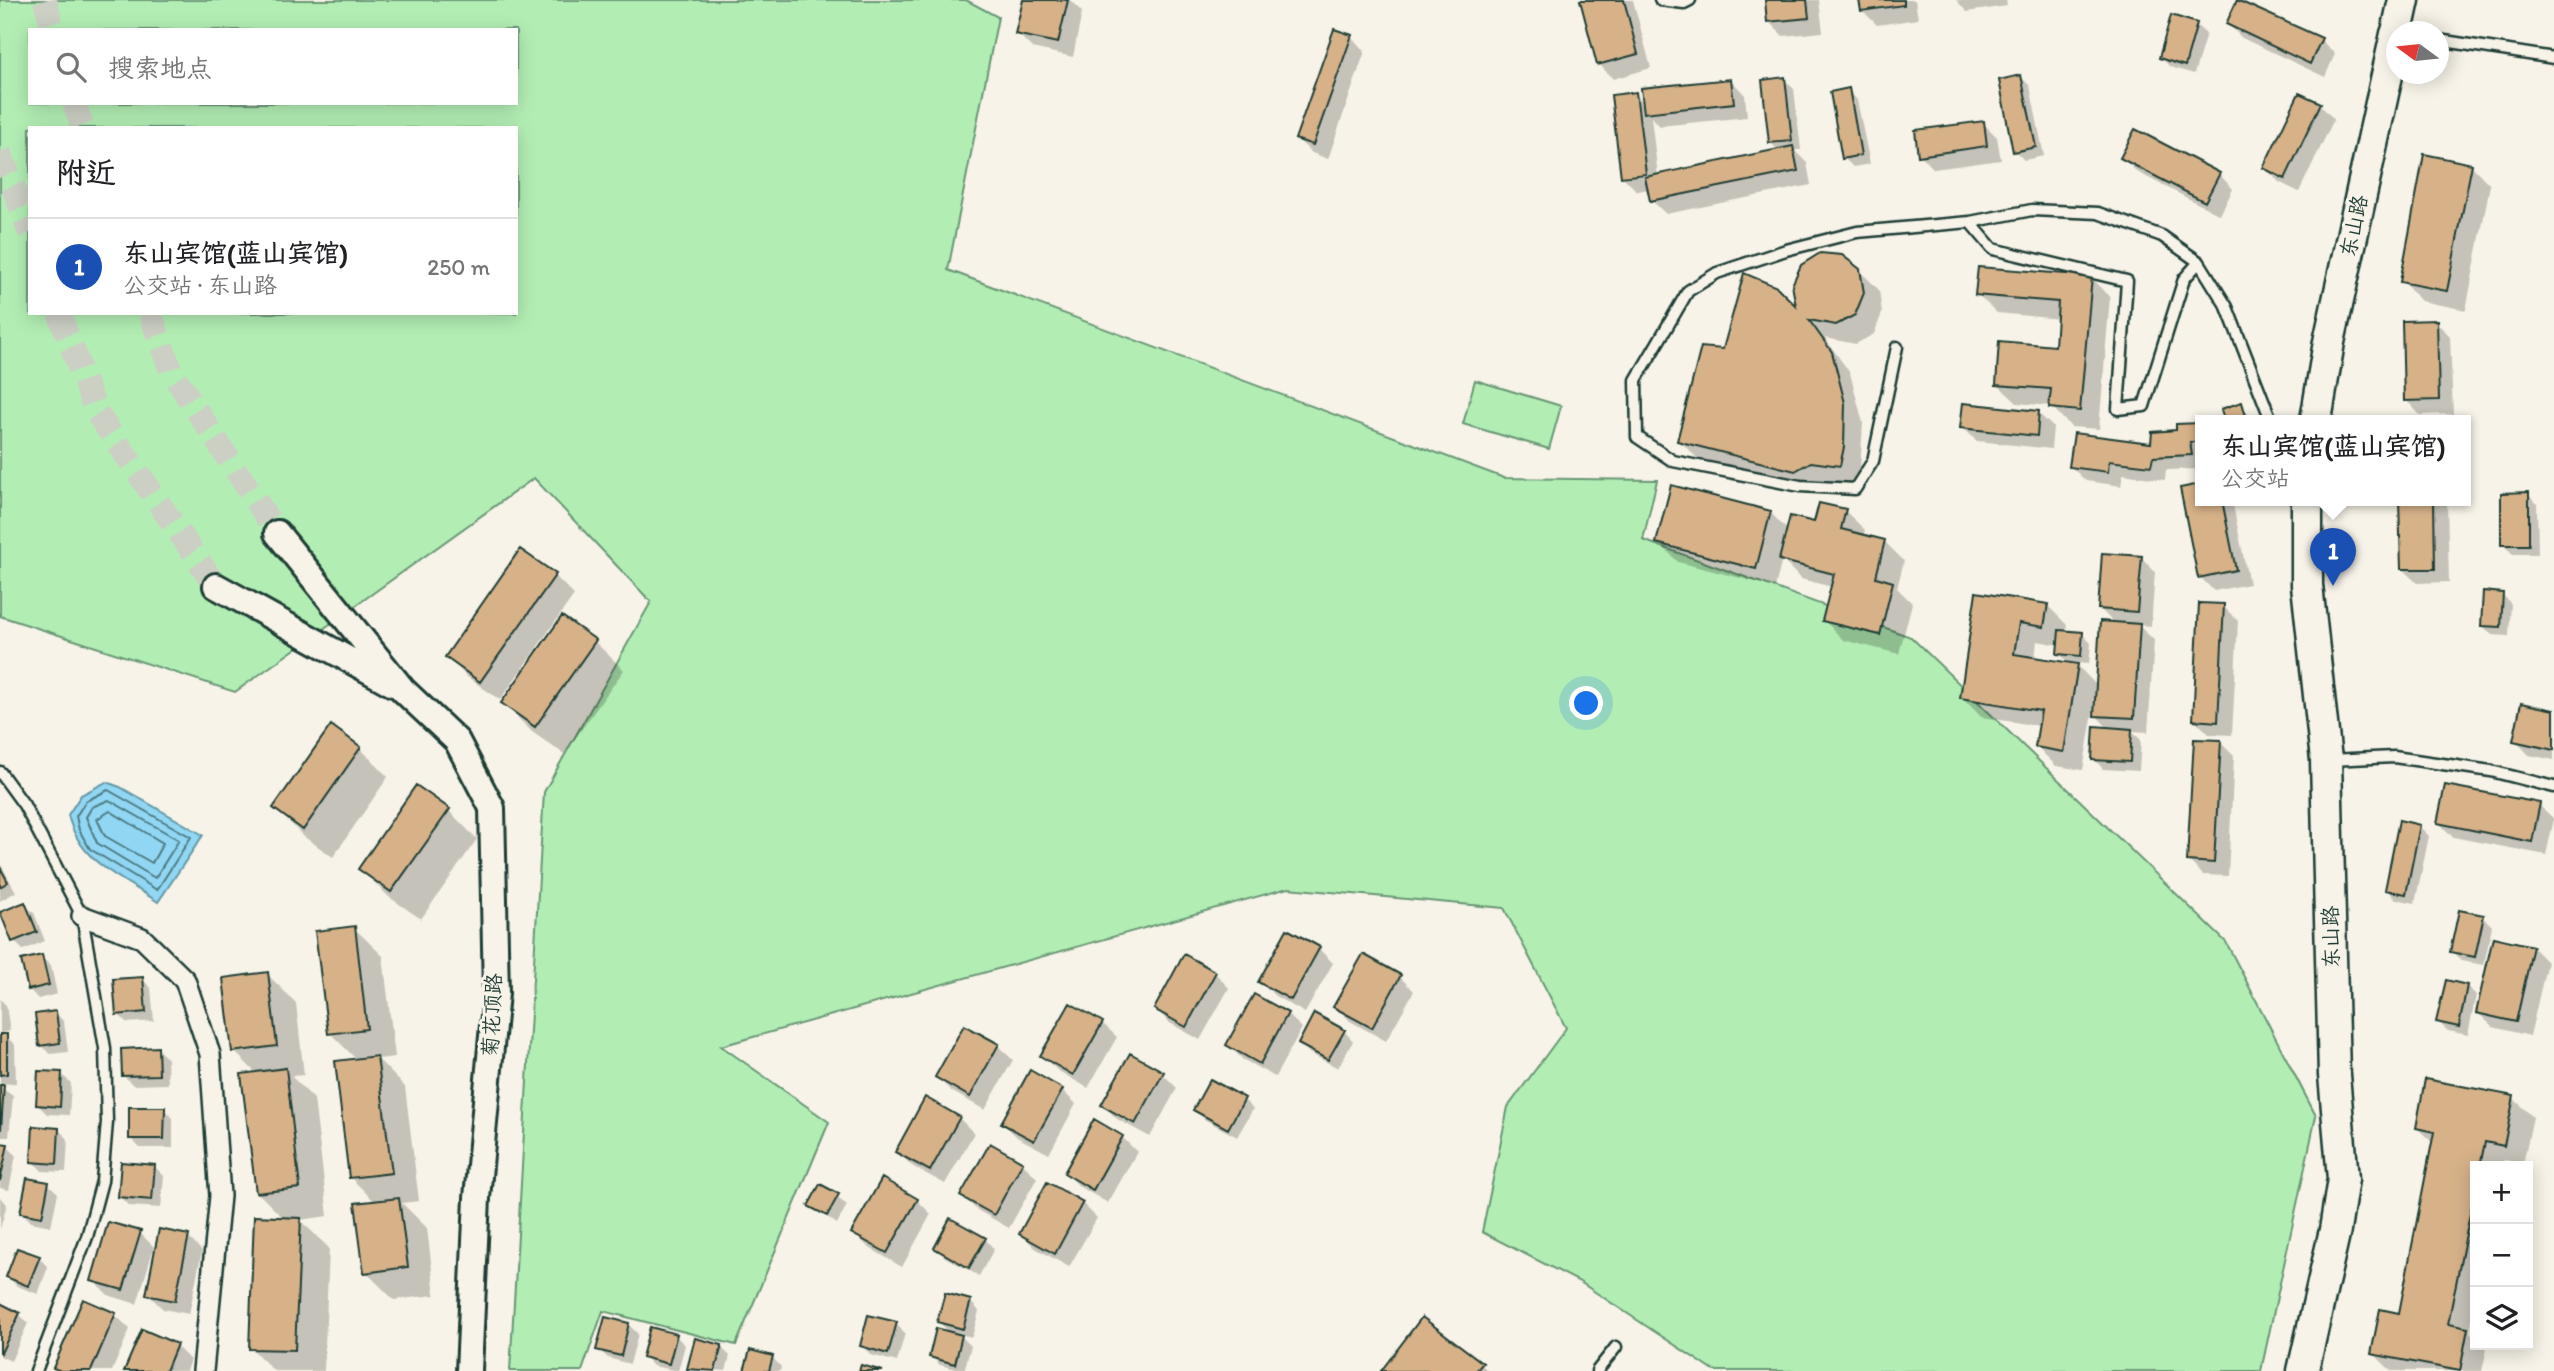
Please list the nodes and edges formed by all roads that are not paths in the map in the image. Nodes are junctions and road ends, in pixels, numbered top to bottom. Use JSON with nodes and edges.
{"nodes":[{"id":1,"x":1660,"y":0,"type":"edge"},
{"id":2,"x":1690,"y":0,"type":"edge"},
{"id":3,"x":2404,"y":0,"type":"edge"},
{"id":4,"x":2400,"y":21,"type":"edge"},
{"id":5,"x":2449,"y":42,"type":"edge"},
{"id":6,"x":2554,"y":58,"type":"edge"},
{"id":7,"x":2386,"y":83,"type":"edge"},
{"id":8,"x":1970,"y":222,"type":"junction"},
{"id":9,"x":2199,"y":262,"type":"junction"},
{"id":10,"x":1897,"y":347,"type":"dead end"},
{"id":11,"x":2269,"y":415,"type":"edge"},
{"id":12,"x":2317,"y":415,"type":"edge"},
{"id":13,"x":2307,"y":506,"type":"edge"},
{"id":14,"x":277,"y":533,"type":"tunnel mouth"},
{"id":15,"x":216,"y":586,"type":"tunnel mouth"},
{"id":16,"x":403,"y":690,"type":"junction"},
{"id":17,"x":2326,"y":760,"type":"junction"},
{"id":18,"x":0,"y":772,"type":"edge"},
{"id":19,"x":2554,"y":787,"type":"edge"},
{"id":20,"x":82,"y":916,"type":"junction"},
{"id":21,"x":1616,"y":1347,"type":"dead end"},
{"id":22,"x":36,"y":1371,"type":"edge"},
{"id":23,"x":202,"y":1371,"type":"edge"},
{"id":24,"x":469,"y":1371,"type":"edge"},
{"id":25,"x":1597,"y":1371,"type":"edge"},
{"id":26,"x":2303,"y":1371,"type":"edge"}],
"edges":[{"from":1,"to":2,"type":"lane"},
{"from":3,"to":4,"type":"main road","name":"东山路"},
{"from":5,"to":6,"type":"lane"},
{"from":7,"to":12,"type":"main road","name":"东山路"},
{"from":8,"to":9,"type":"lane"},
{"from":8,"to":9,"type":"lane"},
{"from":8,"to":10,"type":"lane"},
{"from":9,"to":11,"type":"lane"},
{"from":13,"to":17,"type":"main road","name":"东山路"},
{"from":14,"to":16,"type":"street","name":"菊花顶路"},
{"from":15,"to":16,"type":"street","name":"菊花顶路"},
{"from":16,"to":24,"type":"street","name":"菊花顶路"},
{"from":17,"to":19,"type":"lane"},
{"from":17,"to":26,"type":"main road","name":"东山路"},
{"from":18,"to":20,"type":"lane"},
{"from":20,"to":22,"type":"lane"},
{"from":20,"to":23,"type":"street"},
{"from":21,"to":25,"type":"lane"}]}
